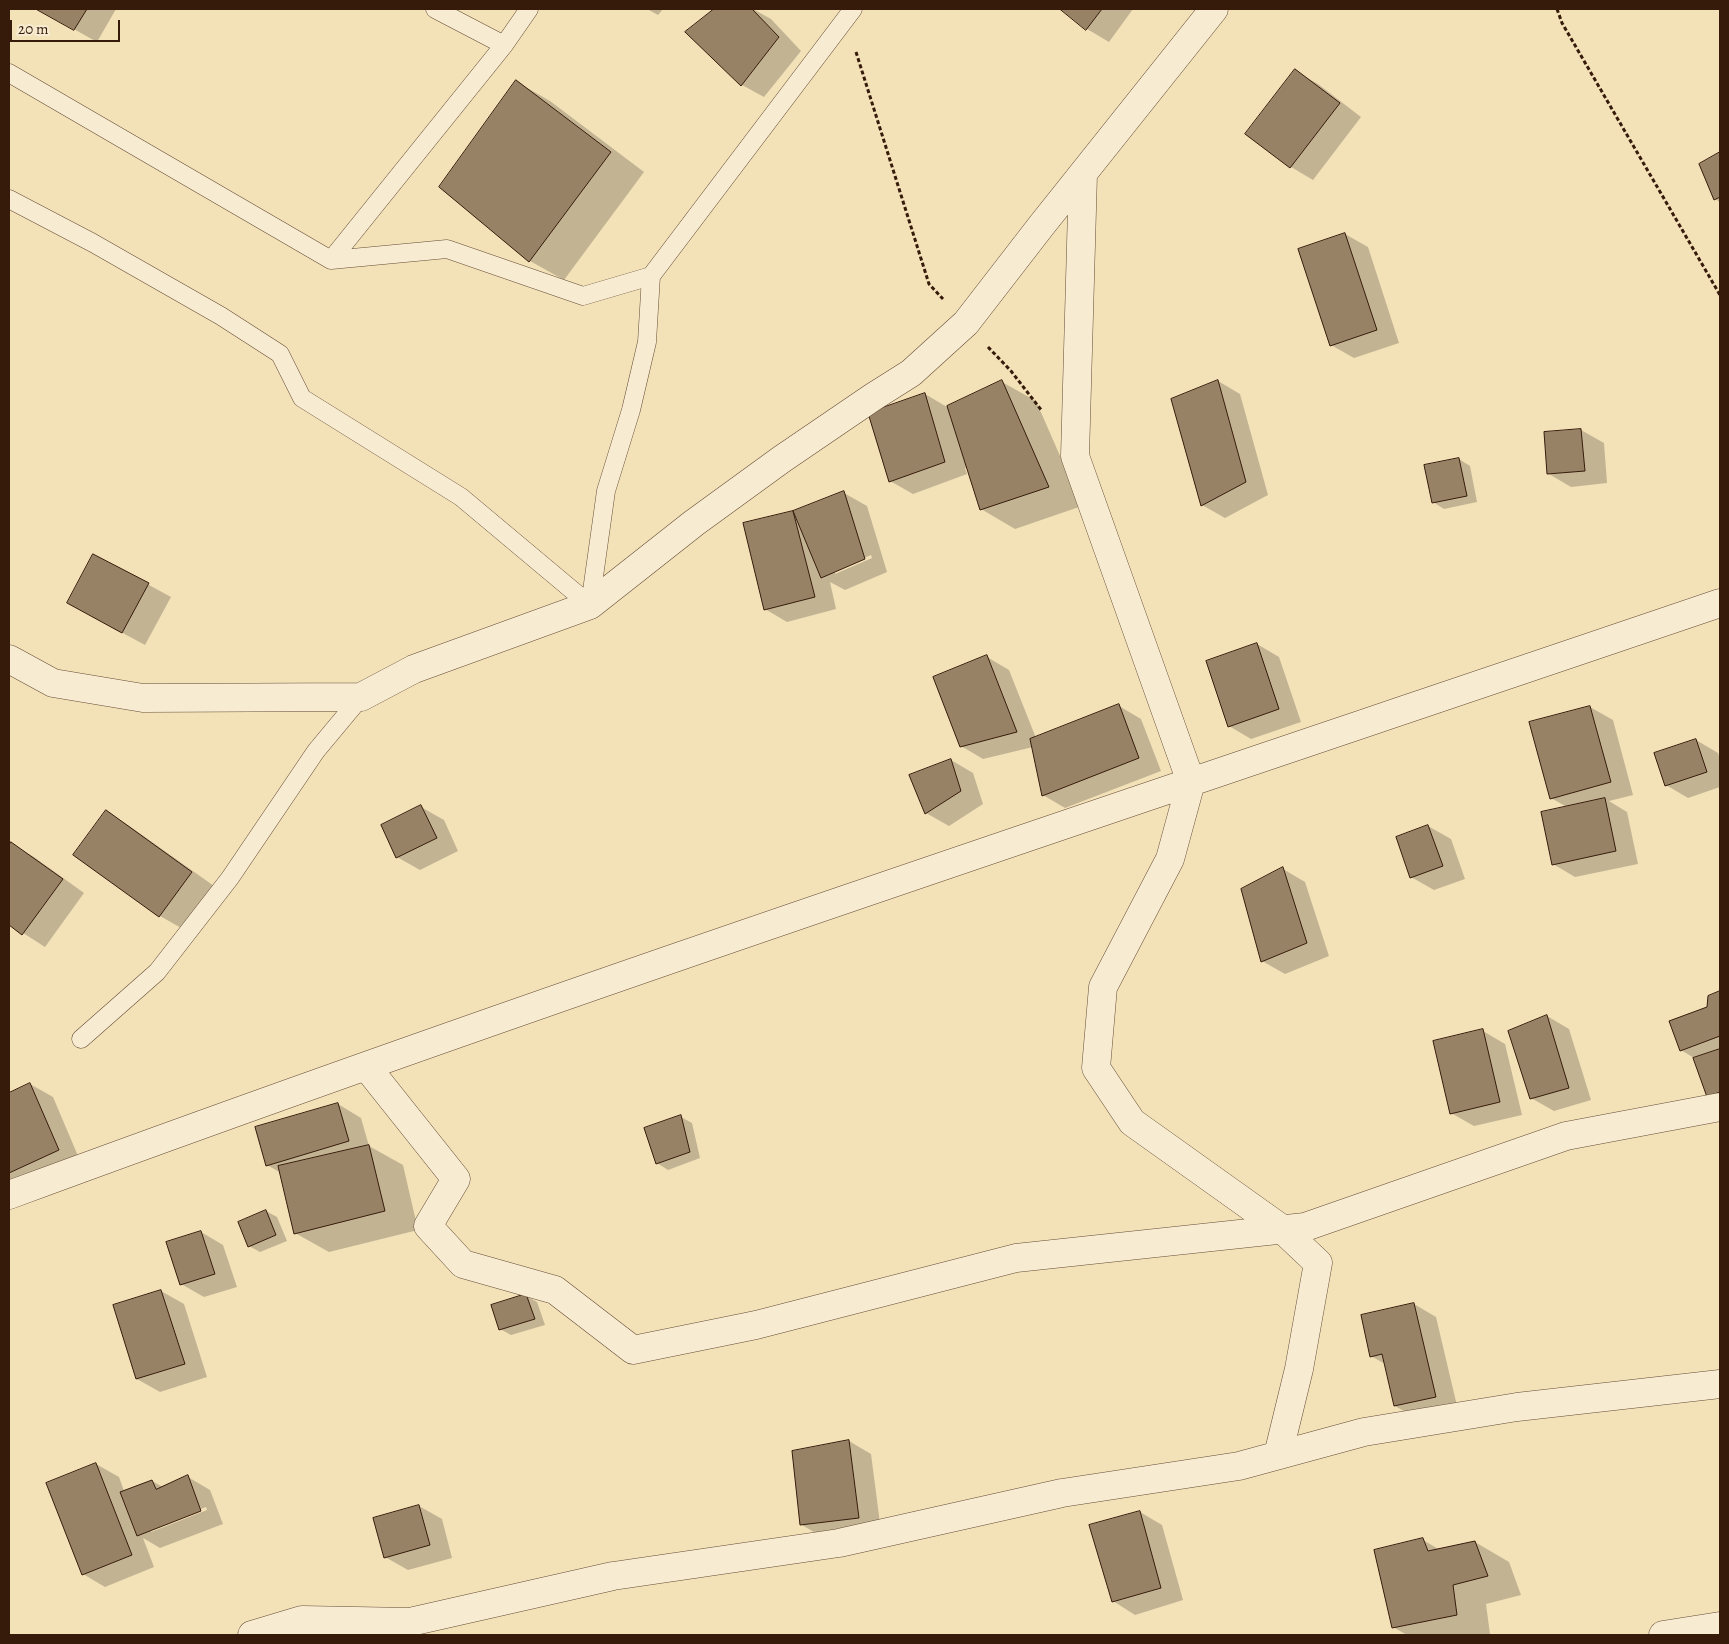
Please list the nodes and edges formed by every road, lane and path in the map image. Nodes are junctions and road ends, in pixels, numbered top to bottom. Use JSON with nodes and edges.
{"nodes":[{"id":1,"x":435,"y":9,"type":"edge"},
{"id":2,"x":529,"y":9,"type":"edge"},
{"id":3,"x":1214,"y":9,"type":"edge"},
{"id":4,"x":1557,"y":9,"type":"edge"},
{"id":5,"x":849,"y":14,"type":"edge"},
{"id":6,"x":504,"y":45,"type":"junction"},
{"id":7,"x":9,"y":73,"type":"edge"},
{"id":8,"x":1083,"y":174,"type":"junction"},
{"id":9,"x":9,"y":199,"type":"edge"},
{"id":10,"x":331,"y":260,"type":"junction"},
{"id":11,"x":651,"y":276,"type":"junction"},
{"id":12,"x":1720,"y":295,"type":"edge"},
{"id":13,"x":966,"y":323,"type":"junction"},
{"id":14,"x":1076,"y":456,"type":"junction"},
{"id":15,"x":1720,"y":603,"type":"edge"},
{"id":16,"x":590,"y":605,"type":"junction"},
{"id":17,"x":9,"y":659,"type":"edge"},
{"id":18,"x":361,"y":697,"type":"junction"},
{"id":19,"x":1191,"y":782,"type":"junction"},
{"id":20,"x":81,"y":1039,"type":"dead end"},
{"id":21,"x":366,"y":1066,"type":"junction"},
{"id":22,"x":1720,"y":1107,"type":"edge"},
{"id":23,"x":9,"y":1195,"type":"edge"},
{"id":24,"x":1282,"y":1229,"type":"junction"},
{"id":25,"x":1720,"y":1384,"type":"edge"},
{"id":26,"x":1278,"y":1455,"type":"junction"},
{"id":27,"x":1720,"y":1626,"type":"edge"},
{"id":28,"x":252,"y":1635,"type":"edge"},
{"id":29,"x":1663,"y":1635,"type":"edge"}],
"edges":[{"from":1,"to":6,"type":"lane"},
{"from":2,"to":6,"type":"lane"},
{"from":3,"to":8,"type":"street"},
{"from":4,"to":12,"type":"path"},
{"from":5,"to":11,"type":"lane"},
{"from":5,"to":13,"type":"path"},
{"from":6,"to":10,"type":"lane"},
{"from":7,"to":10,"type":"lane"},
{"from":8,"to":13,"type":"street"},
{"from":8,"to":14,"type":"street"},
{"from":9,"to":16,"type":"lane"},
{"from":10,"to":11,"type":"lane"},
{"from":11,"to":16,"type":"lane"},
{"from":13,"to":14,"type":"path"},
{"from":13,"to":16,"type":"street"},
{"from":14,"to":19,"type":"street"},
{"from":15,"to":19,"type":"street"},
{"from":16,"to":18,"type":"street"},
{"from":17,"to":18,"type":"street"},
{"from":18,"to":20,"type":"lane"},
{"from":19,"to":21,"type":"street"},
{"from":19,"to":24,"type":"street"},
{"from":21,"to":23,"type":"street"},
{"from":21,"to":24,"type":"street"},
{"from":22,"to":24,"type":"street"},
{"from":24,"to":26,"type":"street"},
{"from":25,"to":26,"type":"street"},
{"from":26,"to":28,"type":"street"},
{"from":27,"to":29,"type":"street"}]}
